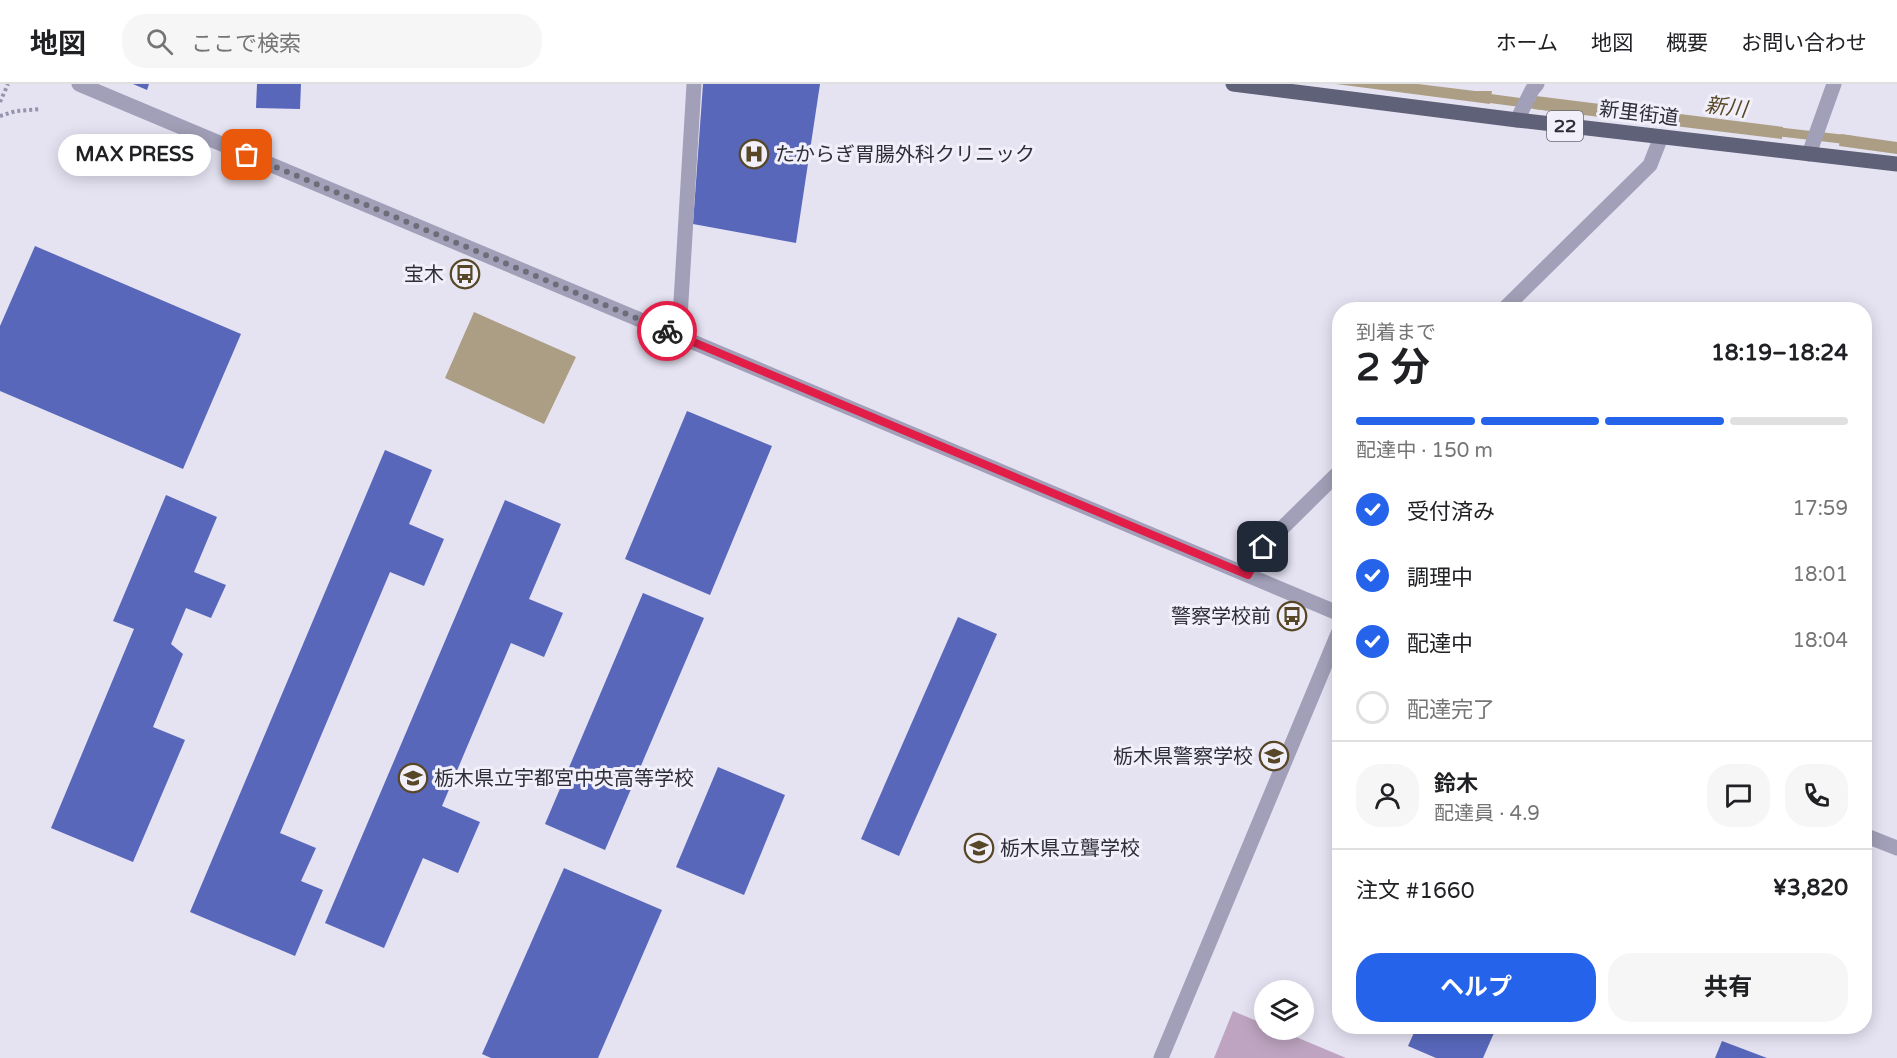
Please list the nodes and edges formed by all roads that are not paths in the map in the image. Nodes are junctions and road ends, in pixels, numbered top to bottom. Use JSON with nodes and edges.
{"nodes":[{"id":1,"x":79,"y":84,"type":"edge"},
{"id":2,"x":694,"y":84,"type":"edge"},
{"id":3,"x":1233,"y":84,"type":"edge"},
{"id":4,"x":1834,"y":84,"type":"edge"},
{"id":5,"x":1534,"y":87,"type":"edge"},
{"id":6,"x":1516,"y":120,"type":"junction"},
{"id":7,"x":1661,"y":137,"type":"junction"},
{"id":8,"x":1810,"y":152,"type":"junction"},
{"id":9,"x":1894,"y":166,"type":"edge"},
{"id":10,"x":1511,"y":302,"type":"edge"},
{"id":11,"x":679,"y":335,"type":"junction"},
{"id":12,"x":1332,"y":479,"type":"edge"},
{"id":13,"x":1248,"y":575,"type":"junction"},
{"id":14,"x":1332,"y":611,"type":"edge"},
{"id":15,"x":1332,"y":648,"type":"edge"},
{"id":16,"x":1872,"y":838,"type":"edge"},
{"id":17,"x":1897,"y":848,"type":"edge"},
{"id":18,"x":1161,"y":1058,"type":"edge"}],
"edges":[{"from":1,"to":11,"type":"street"},
{"from":2,"to":11,"type":"street"},
{"from":3,"to":6,"type":"main road","name":"新里街道","number":"22"},
{"from":4,"to":8,"type":"street"},
{"from":5,"to":6,"type":"street"},
{"from":6,"to":7,"type":"main road","name":"新里街道","number":"22"},
{"from":7,"to":8,"type":"main road","name":"新里街道","number":"22"},
{"from":7,"to":10,"type":"street"},
{"from":8,"to":9,"type":"main road","name":"新里街道","number":"22"},
{"from":11,"to":13,"type":"street"},
{"from":12,"to":13,"type":"street"},
{"from":13,"to":14,"type":"street"},
{"from":15,"to":18,"type":"street"},
{"from":16,"to":17,"type":"street"}]}
